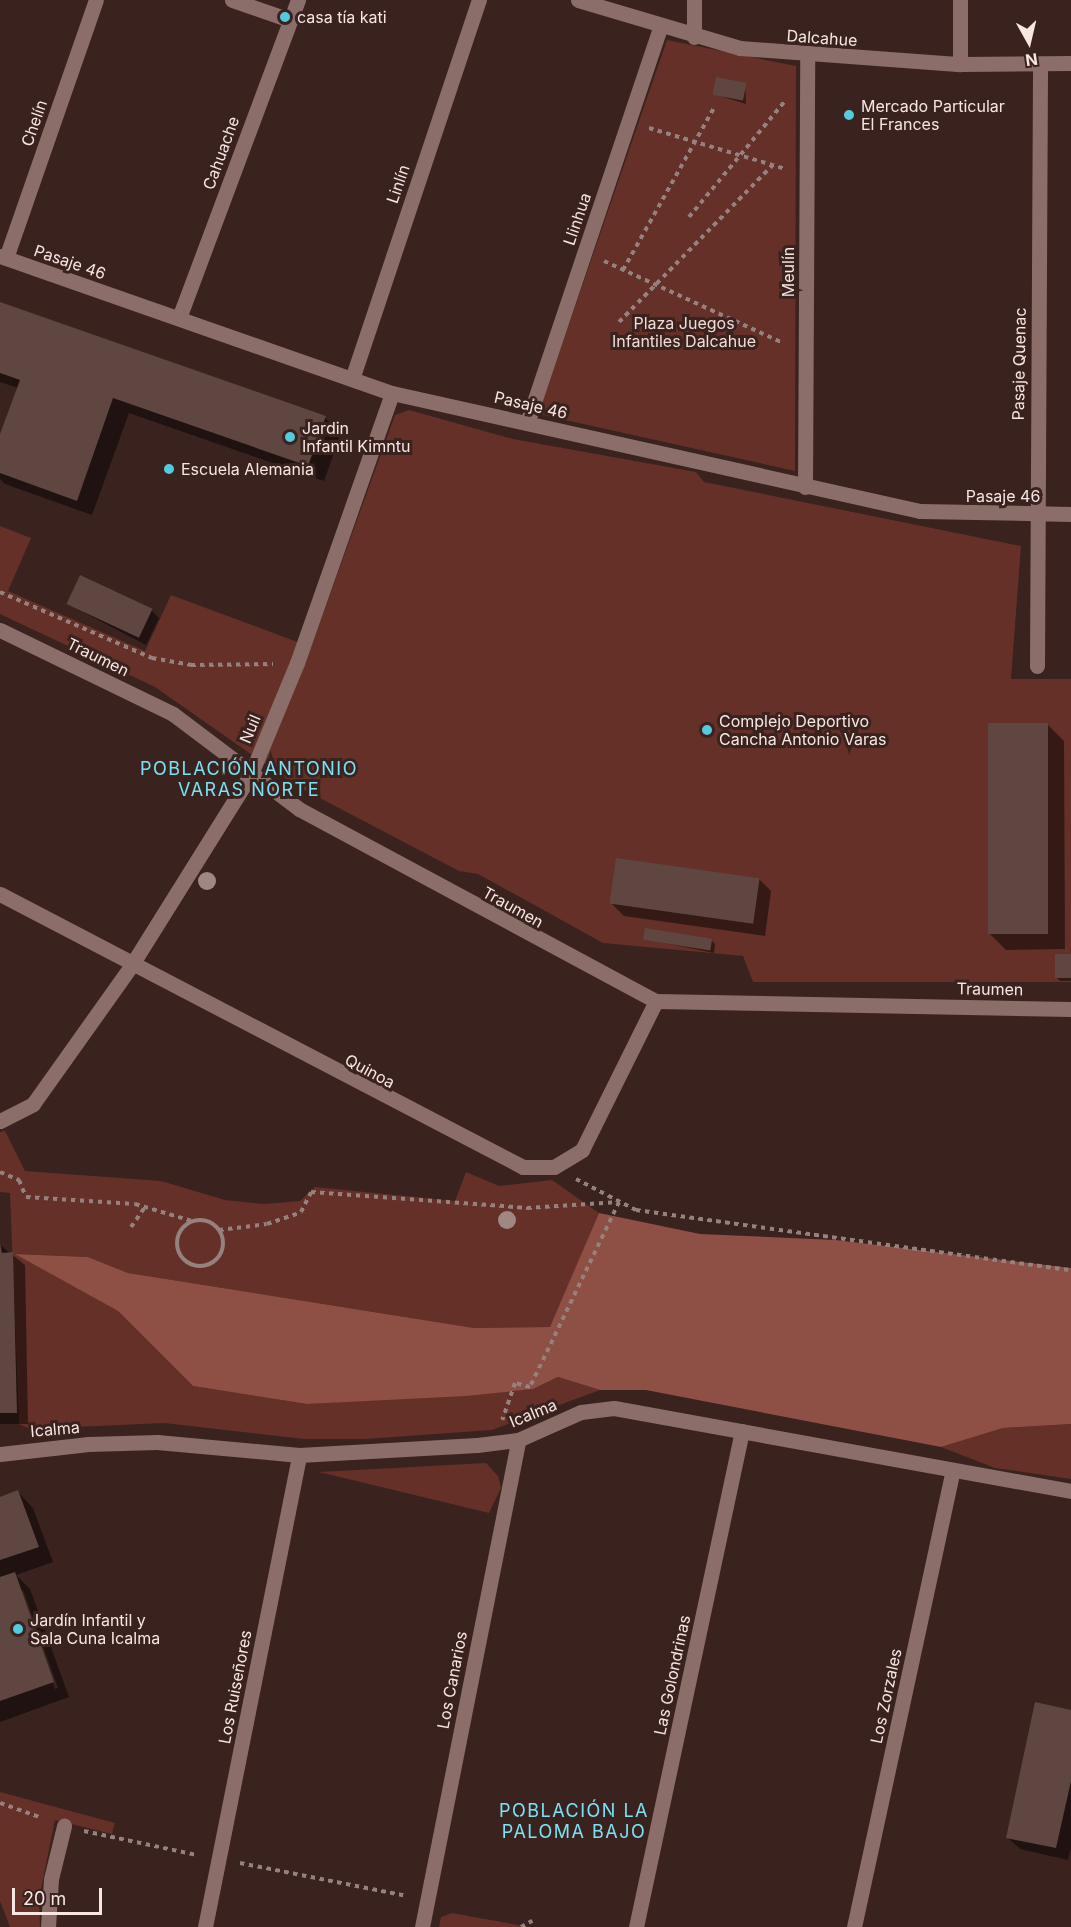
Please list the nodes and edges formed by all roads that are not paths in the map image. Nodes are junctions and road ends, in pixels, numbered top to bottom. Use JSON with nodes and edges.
{"nodes":[{"id":1,"x":96,"y":0,"type":"edge"},
{"id":2,"x":232,"y":0,"type":"edge"},
{"id":3,"x":298,"y":0,"type":"edge"},
{"id":4,"x":478,"y":0,"type":"edge"},
{"id":5,"x":578,"y":0,"type":"edge"},
{"id":6,"x":694,"y":0,"type":"edge"},
{"id":7,"x":960,"y":0,"type":"edge"},
{"id":8,"x":290,"y":20,"type":"junction"},
{"id":9,"x":660,"y":28,"type":"junction"},
{"id":10,"x":694,"y":37,"type":"junction"},
{"id":11,"x":807,"y":57,"type":"junction"},
{"id":12,"x":1071,"y":63,"type":"edge"},
{"id":13,"x":960,"y":64,"type":"junction"},
{"id":14,"x":1040,"y":64,"type":"junction"},
{"id":15,"x":3,"y":257,"type":"edge"},
{"id":16,"x":179,"y":318,"type":"junction"},
{"id":17,"x":352,"y":379,"type":"junction"},
{"id":18,"x":392,"y":393,"type":"junction"},
{"id":19,"x":527,"y":423,"type":"junction"},
{"id":20,"x":805,"y":487,"type":"junction"},
{"id":21,"x":1035,"y":514,"type":"junction"},
{"id":22,"x":1071,"y":514,"type":"edge"},
{"id":23,"x":0,"y":630,"type":"edge"},
{"id":24,"x":1037,"y":666,"type":"dead end"},
{"id":25,"x":251,"y":774,"type":"junction"},
{"id":26,"x":0,"y":894,"type":"edge"},
{"id":27,"x":131,"y":966,"type":"junction"},
{"id":28,"x":656,"y":1001,"type":"junction"},
{"id":29,"x":1071,"y":1009,"type":"edge"},
{"id":30,"x":0,"y":1121,"type":"edge"},
{"id":31,"x":742,"y":1431,"type":"junction"},
{"id":32,"x":518,"y":1440,"type":"junction"},
{"id":33,"x":0,"y":1454,"type":"edge"},
{"id":34,"x":299,"y":1455,"type":"junction"},
{"id":35,"x":952,"y":1473,"type":"junction"},
{"id":36,"x":1071,"y":1491,"type":"edge"},
{"id":37,"x":64,"y":1826,"type":"dead end"},
{"id":38,"x":48,"y":1927,"type":"edge"},
{"id":39,"x":205,"y":1927,"type":"edge"},
{"id":40,"x":422,"y":1927,"type":"edge"},
{"id":41,"x":636,"y":1927,"type":"edge"},
{"id":42,"x":854,"y":1927,"type":"edge"}],
"edges":[{"from":1,"to":15,"type":"street","name":"Chelín"},
{"from":2,"to":8,"type":"street"},
{"from":3,"to":8,"type":"street","name":"Cahuache"},
{"from":4,"to":17,"type":"street","name":"Linlín"},
{"from":5,"to":9,"type":"street","name":"Dalcahue"},
{"from":6,"to":10,"type":"street"},
{"from":7,"to":13,"type":"street"},
{"from":8,"to":16,"type":"street","name":"Cahuache"},
{"from":9,"to":10,"type":"street","name":"Dalcahue"},
{"from":9,"to":19,"type":"street","name":"Llinhua"},
{"from":10,"to":11,"type":"street","name":"Dalcahue"},
{"from":11,"to":13,"type":"street","name":"Dalcahue"},
{"from":11,"to":20,"type":"street","name":"Meulín"},
{"from":12,"to":14,"type":"street","name":"Dalcahue"},
{"from":13,"to":14,"type":"street","name":"Dalcahue"},
{"from":14,"to":21,"type":"street","name":"Pasaje Quenac"},
{"from":15,"to":16,"type":"street","name":"Pasaje 46"},
{"from":16,"to":17,"type":"street","name":"Pasaje 46"},
{"from":17,"to":18,"type":"street","name":"Pasaje 46"},
{"from":18,"to":19,"type":"street","name":"Pasaje 46"},
{"from":18,"to":25,"type":"street","name":"Nuil"},
{"from":19,"to":20,"type":"street","name":"Pasaje 46"},
{"from":20,"to":21,"type":"street","name":"Pasaje 46"},
{"from":21,"to":22,"type":"street","name":"Pasaje 46"},
{"from":21,"to":24,"type":"street","name":"Pasaje Quenac"},
{"from":23,"to":25,"type":"street","name":"Traumen"},
{"from":25,"to":27,"type":"street","name":"Nuil"},
{"from":25,"to":28,"type":"street","name":"Traumen"},
{"from":26,"to":27,"type":"street","name":"Quinoa"},
{"from":27,"to":28,"type":"street","name":"Quinoa"},
{"from":27,"to":30,"type":"street","name":"Nuil"},
{"from":28,"to":29,"type":"street","name":"Traumen"},
{"from":31,"to":32,"type":"street","name":"Icalma"},
{"from":31,"to":35,"type":"street","name":"Icalma"},
{"from":31,"to":41,"type":"street","name":"Las Golondrinas"},
{"from":32,"to":34,"type":"street","name":"Icalma"},
{"from":32,"to":40,"type":"street","name":"Los Canarios"},
{"from":33,"to":34,"type":"street","name":"Icalma"},
{"from":34,"to":39,"type":"street","name":"Los Ruiseñores"},
{"from":35,"to":36,"type":"street","name":"Icalma"},
{"from":35,"to":42,"type":"street","name":"Los Zorzales"},
{"from":37,"to":38,"type":"street"}]}
